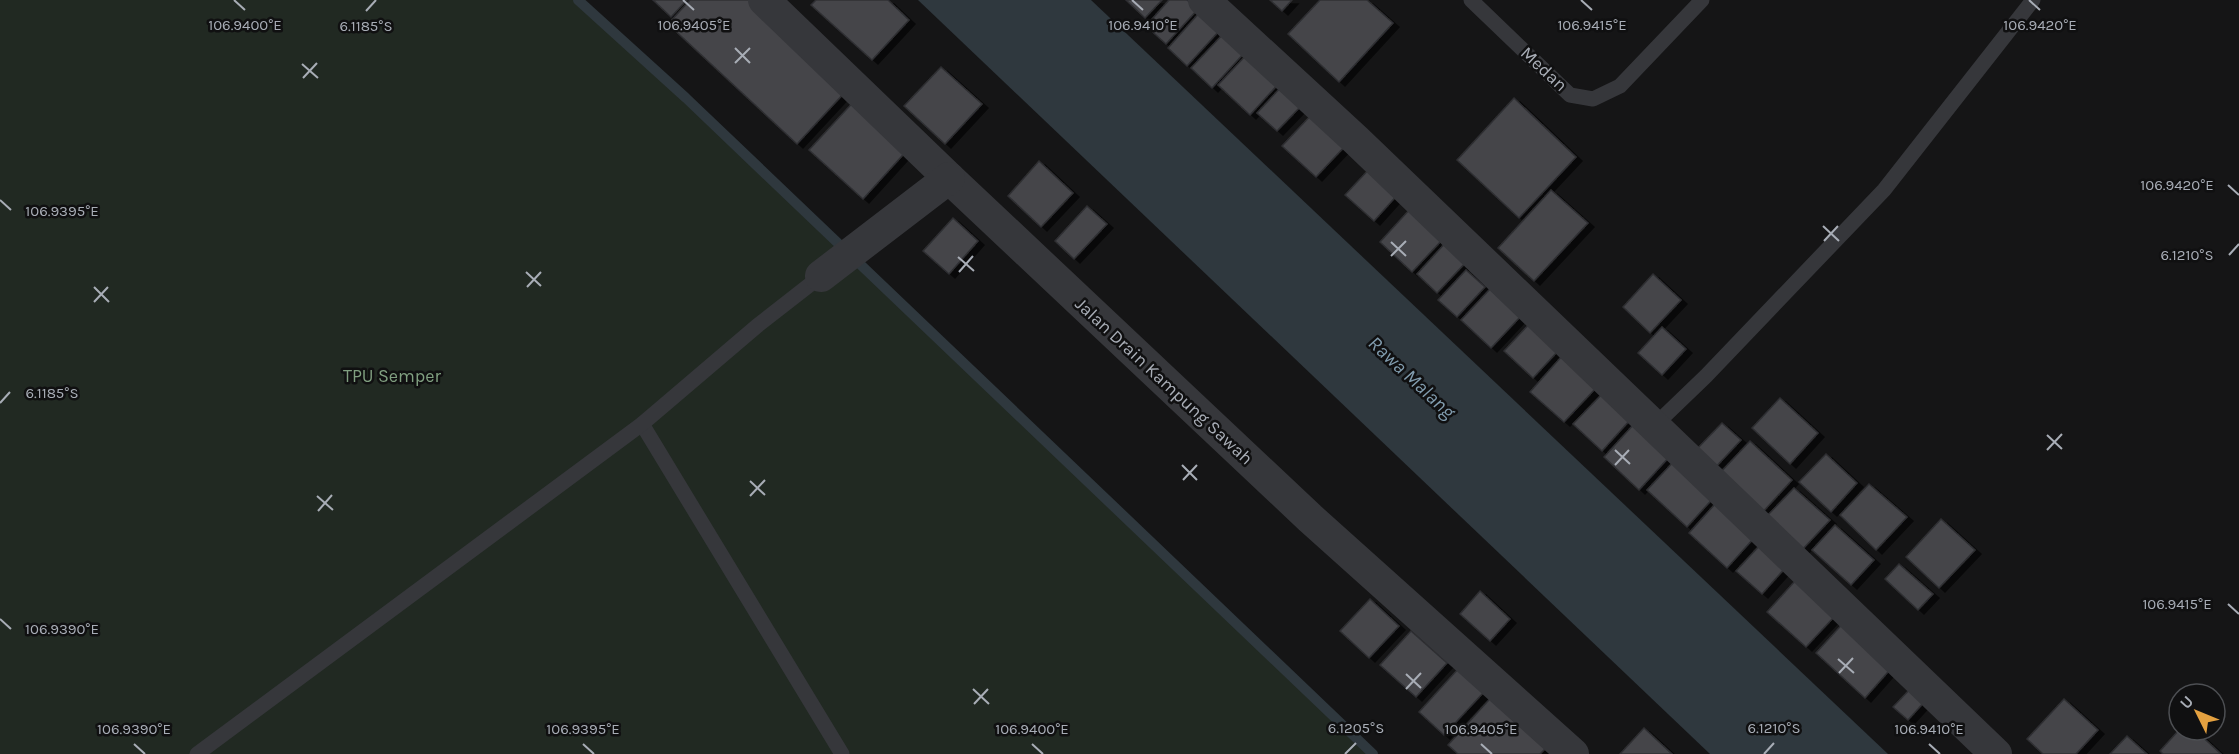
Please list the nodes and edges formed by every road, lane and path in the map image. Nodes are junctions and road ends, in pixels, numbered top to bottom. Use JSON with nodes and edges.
{"nodes":[{"id":1,"x":764,"y":0,"type":"edge"},
{"id":2,"x":1204,"y":0,"type":"edge"},
{"id":3,"x":1471,"y":0,"type":"edge"},
{"id":4,"x":1702,"y":0,"type":"edge"},
{"id":5,"x":2033,"y":0,"type":"edge"},
{"id":6,"x":949,"y":178,"type":"junction"},
{"id":7,"x":822,"y":276,"type":"joint"},
{"id":8,"x":642,"y":424,"type":"junction"},
{"id":9,"x":1654,"y":426,"type":"junction"},
{"id":10,"x":197,"y":754,"type":"edge"},
{"id":11,"x":842,"y":754,"type":"edge"},
{"id":12,"x":1573,"y":754,"type":"edge"},
{"id":13,"x":1996,"y":754,"type":"edge"}],
"edges":[{"from":1,"to":6,"type":"street","name":"Jalan Drain Kampung Sawah"},
{"from":2,"to":9,"type":"street"},
{"from":3,"to":4,"type":"lane","name":"Medan"},
{"from":5,"to":9,"type":"lane"},
{"from":6,"to":7,"type":"street"},
{"from":6,"to":12,"type":"street","name":"Jalan Drain Kampung Sawah"},
{"from":7,"to":8,"type":"lane"},
{"from":8,"to":10,"type":"lane"},
{"from":8,"to":11,"type":"lane"},
{"from":9,"to":13,"type":"street"}]}
